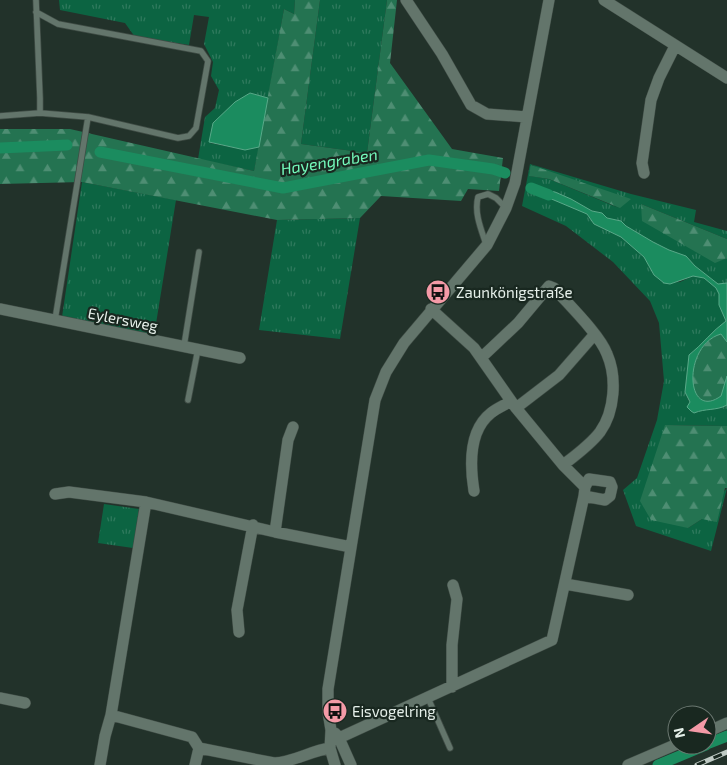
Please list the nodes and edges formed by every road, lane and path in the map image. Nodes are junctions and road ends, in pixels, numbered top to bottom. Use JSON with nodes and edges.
{"nodes":[{"id":1,"x":36,"y":0,"type":"edge"},
{"id":2,"x":406,"y":0,"type":"edge"},
{"id":3,"x":549,"y":0,"type":"edge"},
{"id":4,"x":604,"y":0,"type":"edge"},
{"id":5,"x":36,"y":12,"type":"junction"},
{"id":6,"x":675,"y":46,"type":"junction"},
{"id":7,"x":727,"y":78,"type":"edge"},
{"id":8,"x":40,"y":113,"type":"junction"},
{"id":9,"x":0,"y":116,"type":"edge"},
{"id":10,"x":88,"y":117,"type":"junction"},
{"id":11,"x":527,"y":117,"type":"junction"},
{"id":12,"x":644,"y":173,"type":"dead end"},
{"id":13,"x":506,"y":208,"type":"junction"},
{"id":14,"x":487,"y":245,"type":"junction"},
{"id":15,"x":199,"y":252,"type":"dead end"},
{"id":16,"x":0,"y":309,"type":"edge"},
{"id":17,"x":431,"y":309,"type":"junction"},
{"id":18,"x":55,"y":320,"type":"junction"},
{"id":19,"x":594,"y":334,"type":"junction"},
{"id":20,"x":184,"y":346,"type":"junction"},
{"id":21,"x":198,"y":349,"type":"junction"},
{"id":22,"x":482,"y":357,"type":"junction"},
{"id":23,"x":240,"y":358,"type":"dead end"},
{"id":24,"x":188,"y":400,"type":"dead end"},
{"id":25,"x":514,"y":404,"type":"junction"},
{"id":26,"x":293,"y":427,"type":"dead end"},
{"id":27,"x":563,"y":465,"type":"junction"},
{"id":28,"x":474,"y":491,"type":"dead end"},
{"id":29,"x":55,"y":494,"type":"dead end"},
{"id":30,"x":146,"y":502,"type":"junction"},
{"id":31,"x":253,"y":525,"type":"junction"},
{"id":32,"x":275,"y":532,"type":"junction"},
{"id":33,"x":351,"y":547,"type":"junction"},
{"id":34,"x":565,"y":584,"type":"junction"},
{"id":35,"x":453,"y":585,"type":"dead end"},
{"id":36,"x":628,"y":595,"type":"dead end"},
{"id":37,"x":239,"y":632,"type":"dead end"},
{"id":38,"x":452,"y":687,"type":"junction"},
{"id":39,"x":0,"y":698,"type":"edge"},
{"id":40,"x":428,"y":698,"type":"junction"},
{"id":41,"x":25,"y":703,"type":"dead end"},
{"id":42,"x":111,"y":715,"type":"junction"},
{"id":43,"x":335,"y":734,"type":"junction"},
{"id":44,"x":199,"y":748,"type":"junction"},
{"id":45,"x":330,"y":748,"type":"junction"},
{"id":46,"x":450,"y":748,"type":"dead end"},
{"id":47,"x":667,"y":748,"type":"edge"},
{"id":48,"x":100,"y":765,"type":"edge"},
{"id":49,"x":196,"y":765,"type":"edge"},
{"id":50,"x":336,"y":765,"type":"edge"},
{"id":51,"x":351,"y":765,"type":"edge"},
{"id":52,"x":628,"y":765,"type":"edge"}],
"edges":[{"from":1,"to":5,"type":"lane"},
{"from":2,"to":11,"type":"street"},
{"from":3,"to":11,"type":"street"},
{"from":4,"to":6,"type":"street"},
{"from":5,"to":8,"type":"lane"},
{"from":5,"to":10,"type":"lane"},
{"from":6,"to":7,"type":"street"},
{"from":6,"to":12,"type":"street"},
{"from":8,"to":9,"type":"lane"},
{"from":8,"to":10,"type":"lane"},
{"from":10,"to":18,"type":"lane"},
{"from":11,"to":13,"type":"street"},
{"from":13,"to":14,"type":"street"},
{"from":13,"to":14,"type":"lane"},
{"from":14,"to":17,"type":"street"},
{"from":15,"to":20,"type":"lane"},
{"from":16,"to":18,"type":"street","name":"Eylersweg"},
{"from":17,"to":22,"type":"street"},
{"from":17,"to":33,"type":"street"},
{"from":18,"to":20,"type":"street","name":"Eylersweg"},
{"from":19,"to":22,"type":"street"},
{"from":19,"to":25,"type":"street"},
{"from":19,"to":27,"type":"street"},
{"from":20,"to":21,"type":"street","name":"Eylersweg"},
{"from":21,"to":23,"type":"street","name":"Eylersweg"},
{"from":21,"to":24,"type":"lane"},
{"from":22,"to":25,"type":"street"},
{"from":25,"to":27,"type":"street"},
{"from":25,"to":28,"type":"street"},
{"from":26,"to":32,"type":"street"},
{"from":27,"to":34,"type":"street"},
{"from":29,"to":30,"type":"street"},
{"from":30,"to":31,"type":"street"},
{"from":30,"to":42,"type":"street"},
{"from":31,"to":32,"type":"street"},
{"from":31,"to":37,"type":"street"},
{"from":32,"to":33,"type":"street"},
{"from":33,"to":43,"type":"street"},
{"from":34,"to":36,"type":"street"},
{"from":34,"to":38,"type":"street"},
{"from":35,"to":38,"type":"street"},
{"from":38,"to":40,"type":"street"},
{"from":39,"to":41,"type":"street"},
{"from":40,"to":43,"type":"street"},
{"from":40,"to":46,"type":"lane"},
{"from":42,"to":44,"type":"street"},
{"from":42,"to":48,"type":"street"},
{"from":43,"to":45,"type":"street"},
{"from":43,"to":51,"type":"street"},
{"from":44,"to":45,"type":"street"},
{"from":44,"to":49,"type":"street"},
{"from":45,"to":50,"type":"street"},
{"from":47,"to":52,"type":"street"}]}
